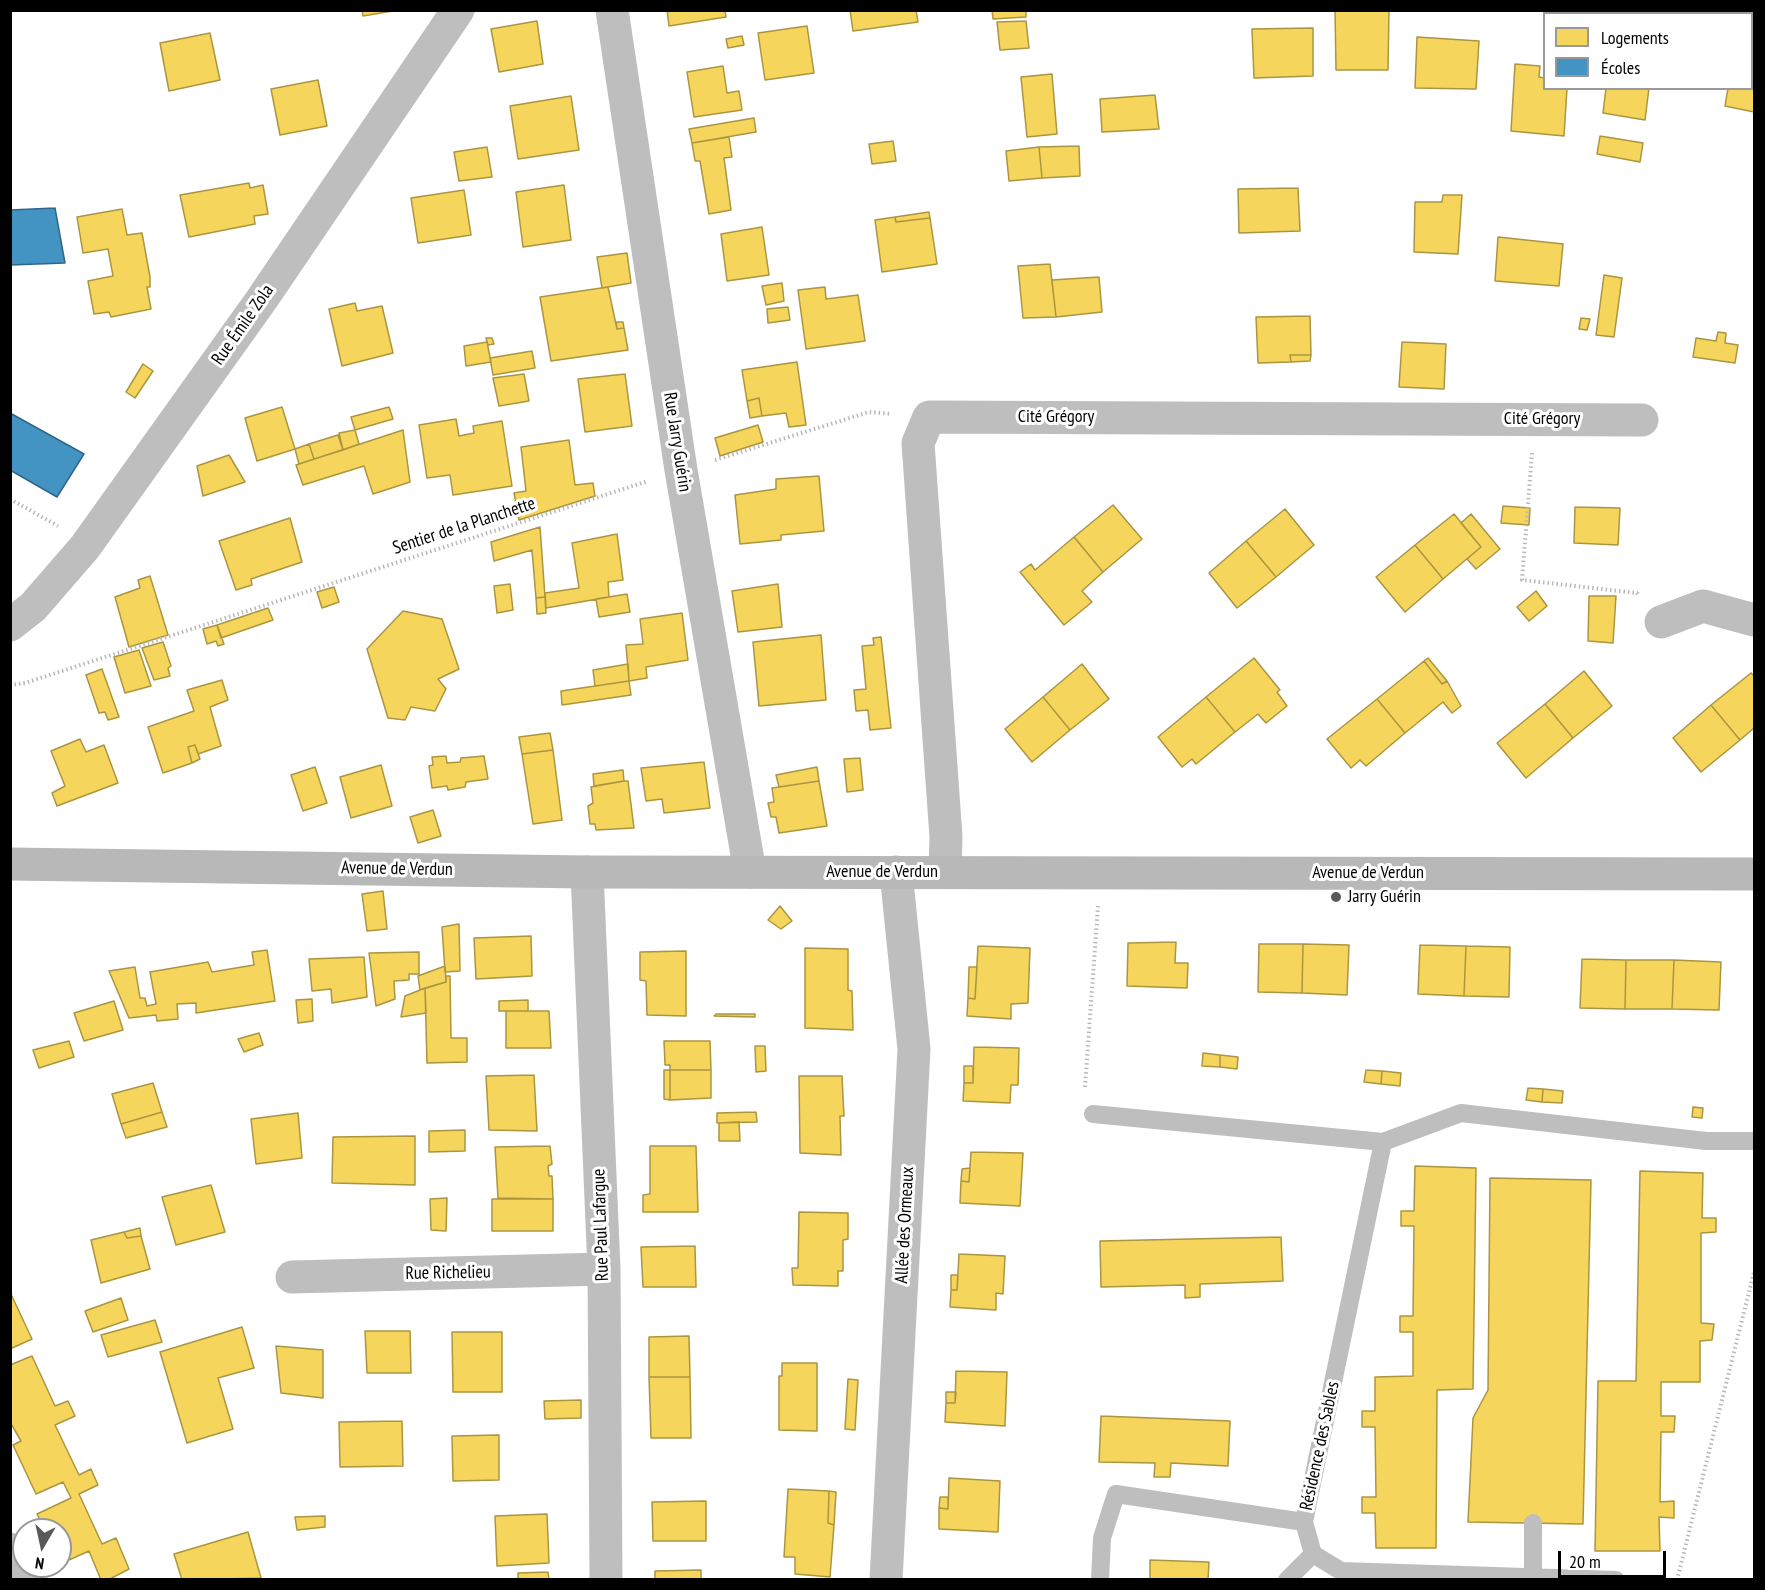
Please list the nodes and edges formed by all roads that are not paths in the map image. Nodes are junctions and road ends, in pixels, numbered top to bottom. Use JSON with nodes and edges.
{"nodes":[{"id":1,"x":458,"y":10,"type":"edge"},
{"id":2,"x":612,"y":10,"type":"edge"},
{"id":3,"x":1641,"y":420,"type":"dead end"},
{"id":4,"x":1755,"y":620,"type":"edge"},
{"id":5,"x":1661,"y":622,"type":"road end"},
{"id":6,"x":10,"y":625,"type":"edge"},
{"id":7,"x":10,"y":864,"type":"edge"},
{"id":8,"x":587,"y":872,"type":"junction"},
{"id":9,"x":750,"y":872,"type":"junction"},
{"id":10,"x":896,"y":872,"type":"junction"},
{"id":11,"x":945,"y":872,"type":"junction"},
{"id":12,"x":1755,"y":874,"type":"edge"},
{"id":13,"x":1093,"y":1114,"type":"road end"},
{"id":14,"x":1755,"y":1141,"type":"edge"},
{"id":15,"x":1383,"y":1142,"type":"junction"},
{"id":16,"x":604,"y":1269,"type":"junction"},
{"id":17,"x":292,"y":1277,"type":"dead end"},
{"id":18,"x":1304,"y":1522,"type":"junction"},
{"id":19,"x":1533,"y":1523,"type":"dead end"},
{"id":20,"x":10,"y":1549,"type":"edge"},
{"id":21,"x":1313,"y":1554,"type":"junction"},
{"id":22,"x":1533,"y":1577,"type":"junction"},
{"id":23,"x":21,"y":1580,"type":"edge"},
{"id":24,"x":606,"y":1580,"type":"edge"},
{"id":25,"x":886,"y":1580,"type":"edge"},
{"id":26,"x":1100,"y":1580,"type":"edge"},
{"id":27,"x":1287,"y":1580,"type":"edge"},
{"id":28,"x":1616,"y":1580,"type":"edge"}],
"edges":[{"from":1,"to":6,"type":"street","name":"Rue Émile Zola"},
{"from":2,"to":9,"type":"street","name":"Rue Jarry Guérin"},
{"from":3,"to":11,"type":"street","name":"Cité Grégory"},
{"from":4,"to":5,"type":"street"},
{"from":7,"to":8,"type":"street","name":"Avenue de Verdun"},
{"from":8,"to":9,"type":"street","name":"Avenue de Verdun"},
{"from":8,"to":16,"type":"street","name":"Rue Paul Lafargue"},
{"from":9,"to":10,"type":"street","name":"Avenue de Verdun"},
{"from":10,"to":11,"type":"street","name":"Avenue de Verdun"},
{"from":10,"to":25,"type":"street","name":"Allée des Ormeaux"},
{"from":11,"to":12,"type":"street","name":"Avenue de Verdun"},
{"from":13,"to":15,"type":"lane"},
{"from":14,"to":15,"type":"lane"},
{"from":15,"to":18,"type":"lane","name":"Résidence des Sables"},
{"from":16,"to":17,"type":"street","name":"Rue Richelieu"},
{"from":16,"to":24,"type":"street","name":"Rue Paul Lafargue"},
{"from":18,"to":21,"type":"lane","name":"Résidence des Sables"},
{"from":18,"to":26,"type":"lane"},
{"from":19,"to":22,"type":"lane"},
{"from":20,"to":23,"type":"street"},
{"from":21,"to":22,"type":"lane"},
{"from":21,"to":27,"type":"lane"},
{"from":22,"to":28,"type":"lane"}]}
